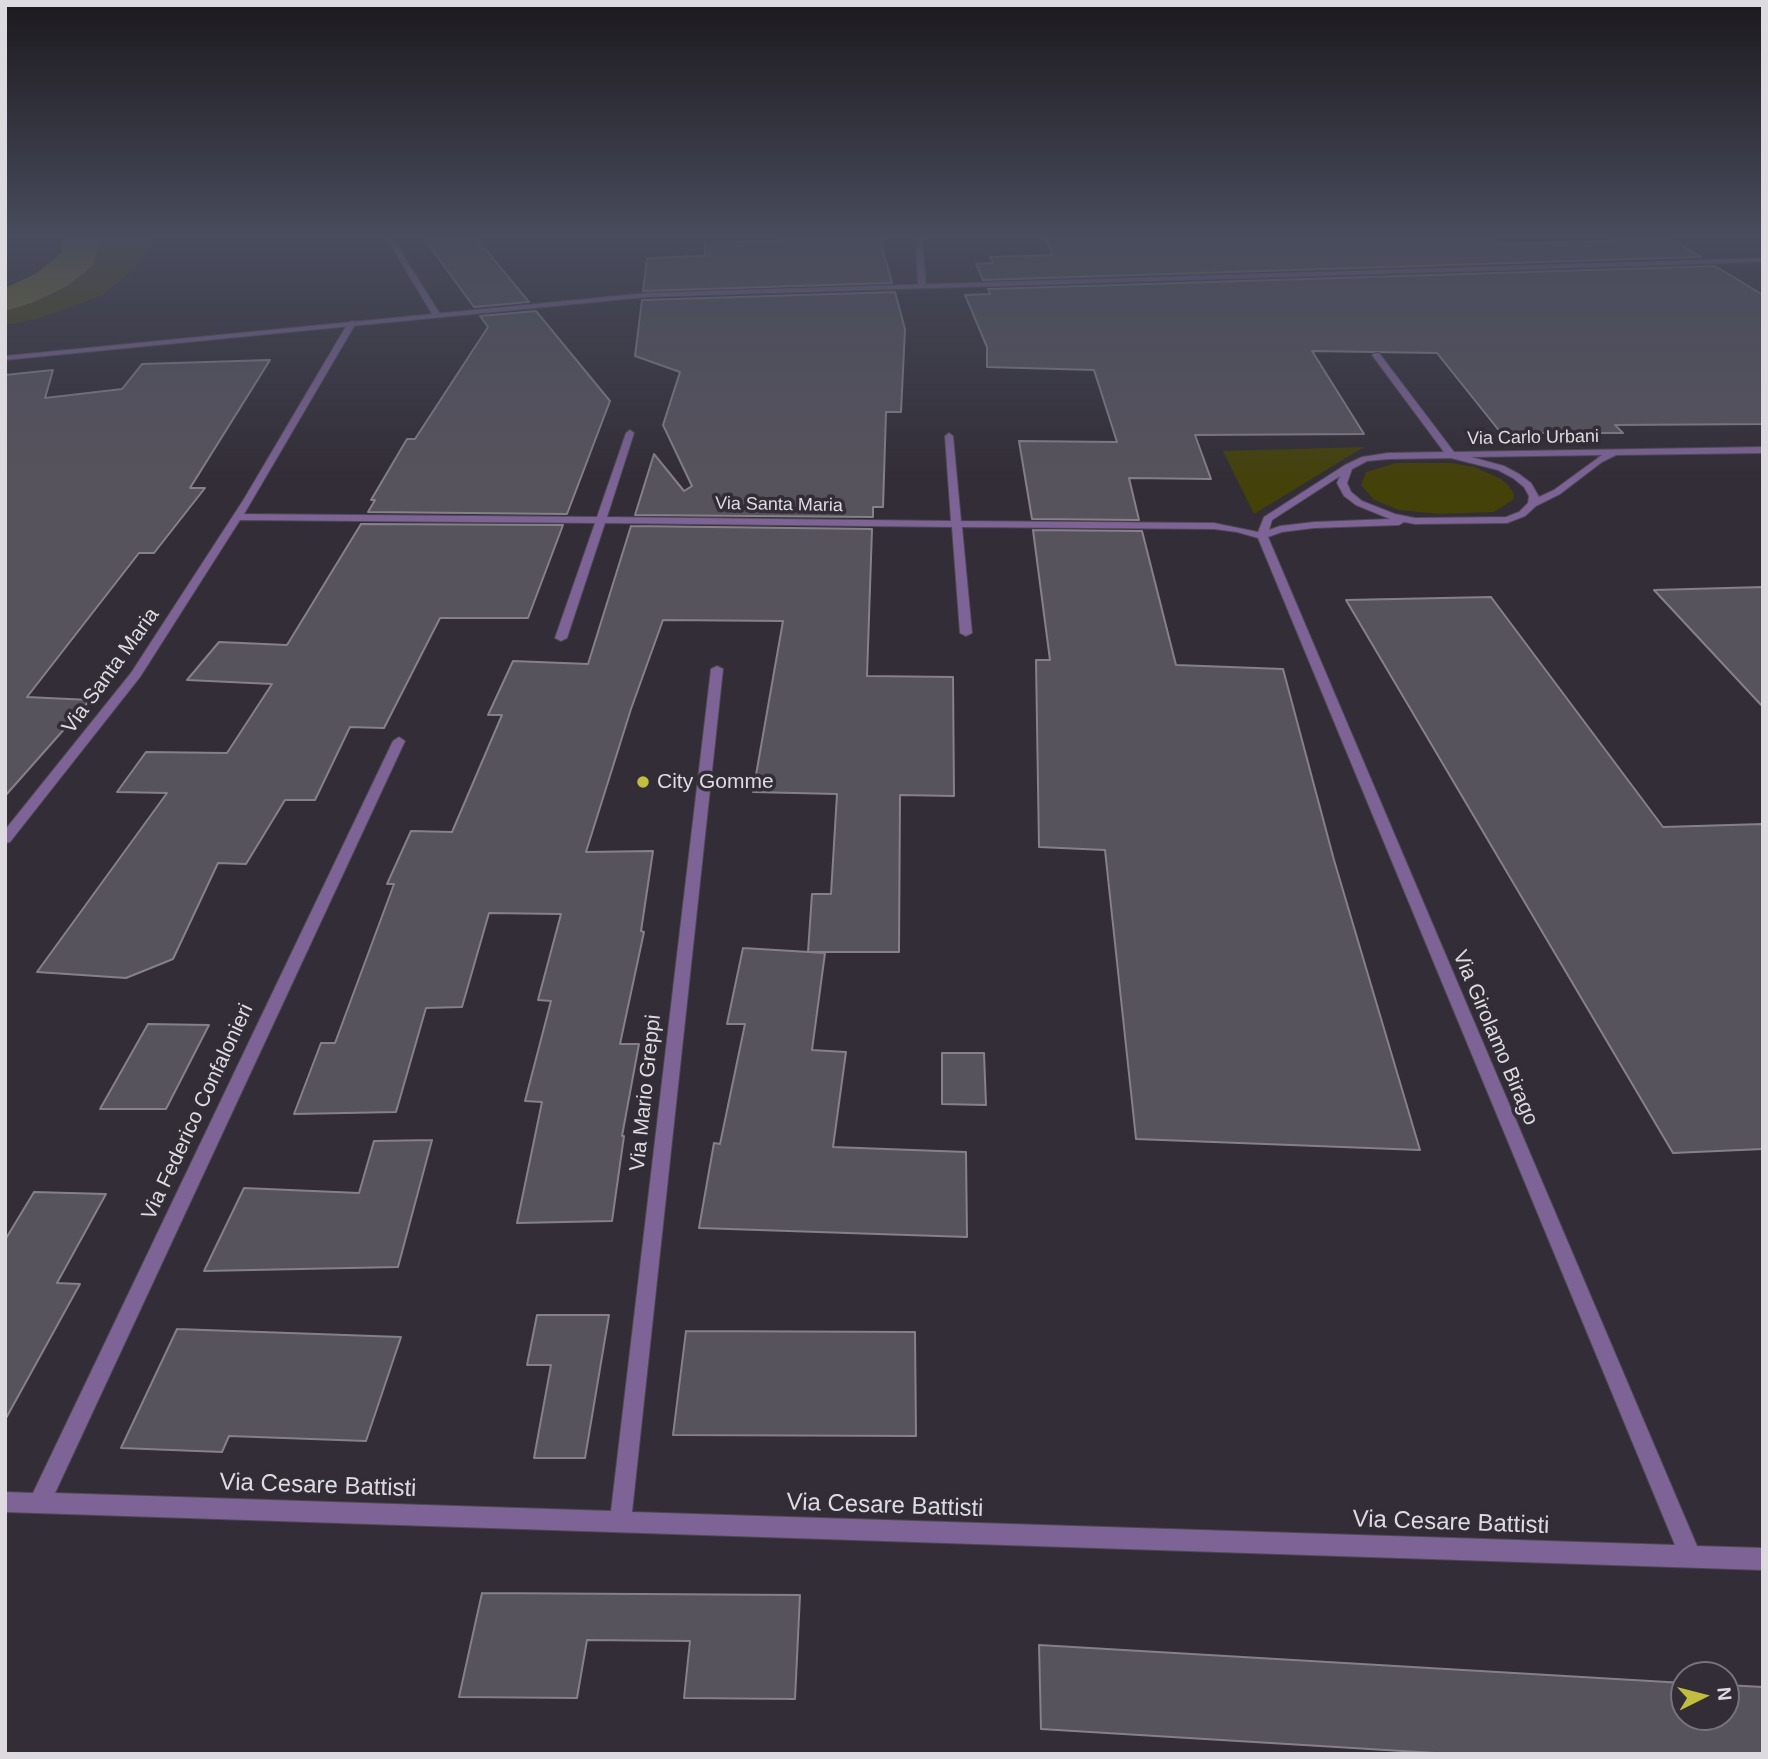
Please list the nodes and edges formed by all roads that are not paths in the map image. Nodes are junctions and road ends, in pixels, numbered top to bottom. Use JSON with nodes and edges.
{"nodes":[{"id":1,"x":370,"y":321,"type":"edge"},
{"id":2,"x":352,"y":323,"type":"junction"},
{"id":3,"x":1376,"y":355,"type":"dead end"},
{"id":4,"x":5,"y":358,"type":"edge"},
{"id":5,"x":631,"y":433,"type":"dead end"},
{"id":6,"x":949,"y":436,"type":"dead end"},
{"id":7,"x":1763,"y":450,"type":"edge"},
{"id":8,"x":1615,"y":453,"type":"junction"},
{"id":9,"x":1451,"y":455,"type":"junction"},
{"id":10,"x":1348,"y":467,"type":"junction"},
{"id":11,"x":1532,"y":504,"type":"junction"},
{"id":12,"x":237,"y":517,"type":"junction"},
{"id":13,"x":601,"y":521,"type":"junction"},
{"id":14,"x":1415,"y":521,"type":"junction"},
{"id":15,"x":957,"y":524,"type":"junction"},
{"id":16,"x":1262,"y":536,"type":"junction"},
{"id":17,"x":966,"y":633,"type":"dead end"},
{"id":18,"x":561,"y":638,"type":"dead end"},
{"id":19,"x":717,"y":668,"type":"dead end"},
{"id":20,"x":399,"y":741,"type":"dead end"},
{"id":21,"x":5,"y":839,"type":"edge"},
{"id":22,"x":5,"y":1502,"type":"edge"},
{"id":23,"x":39,"y":1504,"type":"junction"},
{"id":24,"x":620,"y":1522,"type":"junction"},
{"id":25,"x":1690,"y":1556,"type":"junction"},
{"id":26,"x":1763,"y":1559,"type":"edge"}],
"edges":[{"from":1,"to":2,"type":"street"},
{"from":2,"to":4,"type":"street"},
{"from":2,"to":12,"type":"street","name":"Via Santa Maria"},
{"from":3,"to":9,"type":"street"},
{"from":5,"to":13,"type":"street"},
{"from":6,"to":15,"type":"street"},
{"from":7,"to":8,"type":"street","name":"Via Carlo Urbani"},
{"from":8,"to":9,"type":"street","name":"Via Carlo Urbani"},
{"from":8,"to":11,"type":"street","name":"Via Carlo Urbani"},
{"from":9,"to":10,"type":"street"},
{"from":9,"to":11,"type":"street"},
{"from":10,"to":14,"type":"street"},
{"from":10,"to":16,"type":"street"},
{"from":11,"to":14,"type":"street","name":"Via Carlo Urbani"},
{"from":12,"to":13,"type":"street","name":"Via Santa Maria"},
{"from":12,"to":21,"type":"street","name":"Via Santa Maria"},
{"from":13,"to":15,"type":"street","name":"Via Santa Maria"},
{"from":13,"to":18,"type":"street"},
{"from":14,"to":16,"type":"street"},
{"from":15,"to":16,"type":"street","name":"Via Santa Maria"},
{"from":15,"to":17,"type":"street"},
{"from":16,"to":25,"type":"street","name":"Via Girolamo Birago"},
{"from":19,"to":24,"type":"street","name":"Via Mario Greppi"},
{"from":20,"to":23,"type":"street","name":"Via Federico Confalonieri"},
{"from":22,"to":23,"type":"street","name":"Via Cesare Battisti"},
{"from":23,"to":24,"type":"street","name":"Via Cesare Battisti"},
{"from":24,"to":25,"type":"street","name":"Via Cesare Battisti"},
{"from":25,"to":26,"type":"street","name":"Via Cesare Battisti"}]}
